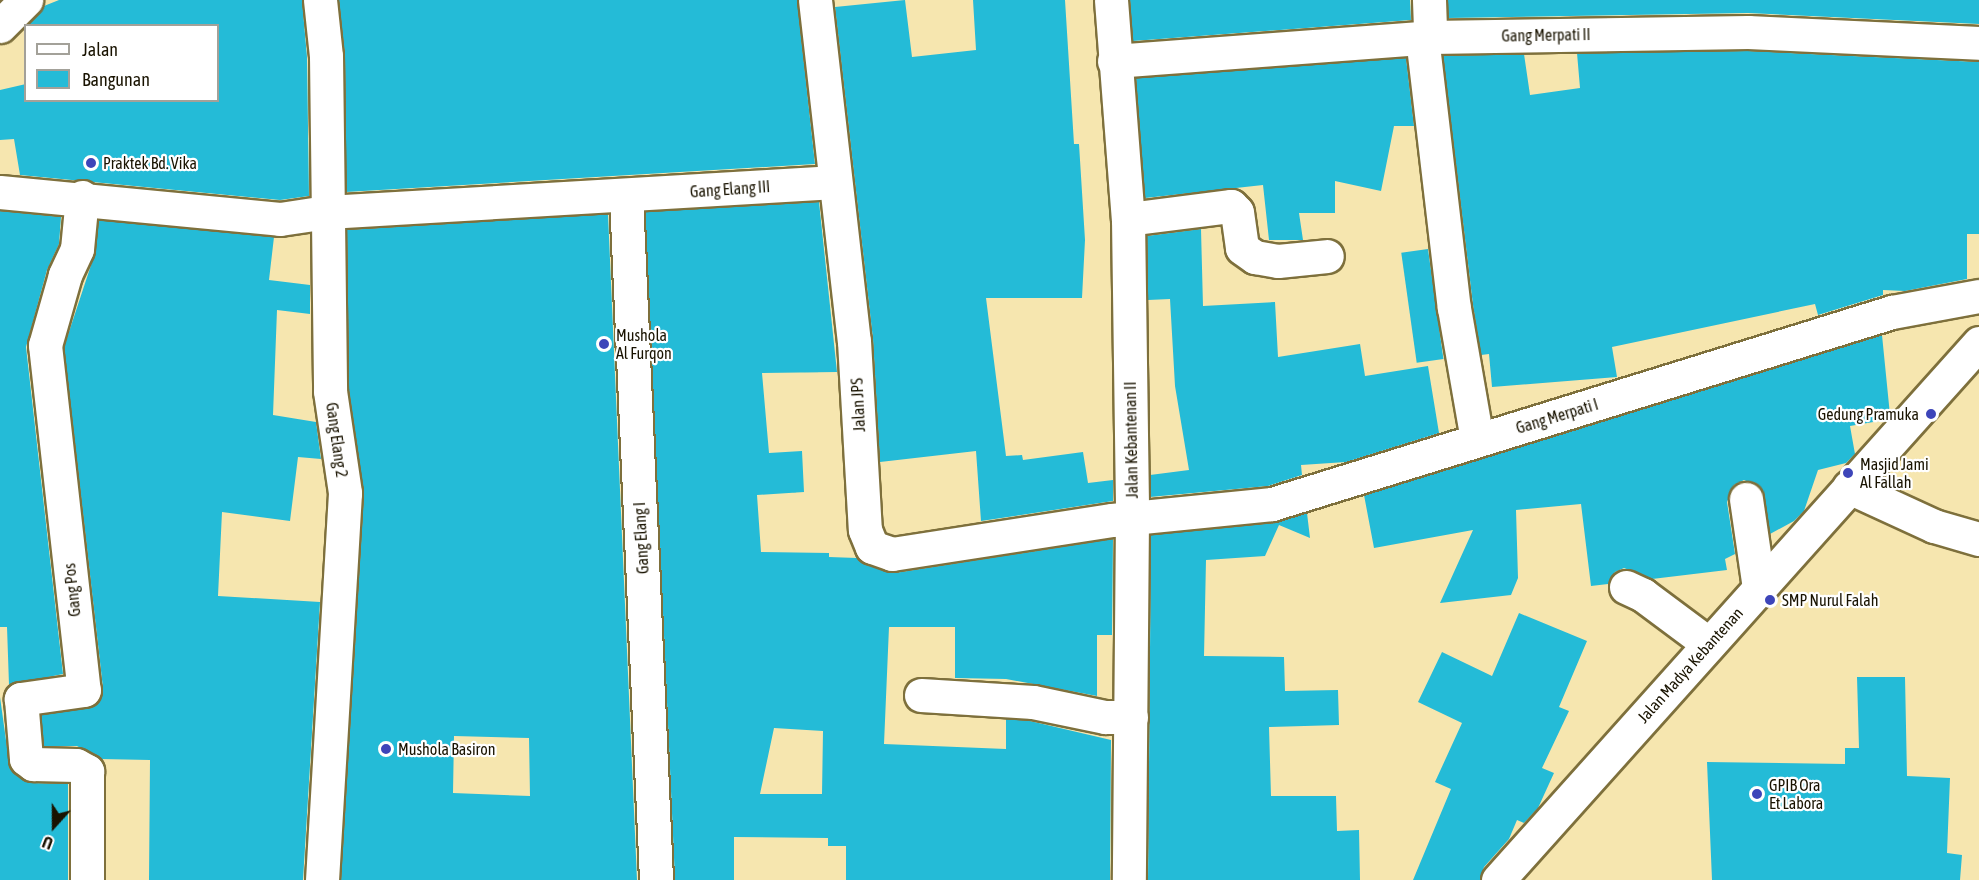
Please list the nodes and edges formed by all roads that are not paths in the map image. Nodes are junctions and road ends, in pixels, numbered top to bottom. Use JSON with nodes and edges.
{"nodes":[{"id":1,"x":26,"y":0,"type":"edge"},
{"id":2,"x":320,"y":0,"type":"edge"},
{"id":3,"x":815,"y":0,"type":"edge"},
{"id":4,"x":1111,"y":0,"type":"edge"},
{"id":5,"x":1429,"y":0,"type":"edge"},
{"id":6,"x":0,"y":26,"type":"edge"},
{"id":7,"x":1426,"y":37,"type":"junction"},
{"id":8,"x":1979,"y":43,"type":"edge"},
{"id":9,"x":1114,"y":61,"type":"junction"},
{"id":10,"x":834,"y":182,"type":"junction"},
{"id":11,"x":0,"y":192,"type":"edge"},
{"id":12,"x":82,"y":197,"type":"junction"},
{"id":13,"x":626,"y":197,"type":"junction"},
{"id":14,"x":327,"y":212,"type":"junction"},
{"id":15,"x":1128,"y":219,"type":"junction"},
{"id":16,"x":1328,"y":256,"type":"dead end"},
{"id":17,"x":1979,"y":296,"type":"edge"},
{"id":18,"x":1979,"y":343,"type":"edge"},
{"id":19,"x":1477,"y":440,"type":"junction"},
{"id":20,"x":1849,"y":487,"type":"junction"},
{"id":21,"x":1746,"y":499,"type":"dead end"},
{"id":22,"x":1132,"y":518,"type":"junction"},
{"id":23,"x":1979,"y":539,"type":"edge"},
{"id":24,"x":1626,"y":587,"type":"dead end"},
{"id":25,"x":1759,"y":588,"type":"junction"},
{"id":26,"x":1709,"y":644,"type":"junction"},
{"id":27,"x":921,"y":695,"type":"dead end"},
{"id":28,"x":1131,"y":717,"type":"junction"},
{"id":29,"x":87,"y":880,"type":"edge"},
{"id":30,"x":322,"y":880,"type":"edge"},
{"id":31,"x":656,"y":880,"type":"edge"},
{"id":32,"x":1129,"y":880,"type":"edge"},
{"id":33,"x":1498,"y":880,"type":"edge"}],
"edges":[{"from":1,"to":6,"type":"street"},
{"from":2,"to":14,"type":"street","name":"Gang Elang 2"},
{"from":3,"to":10,"type":"street","name":"Jalan JPS"},
{"from":4,"to":9,"type":"street","name":"Jalan Kebantenan II"},
{"from":5,"to":7,"type":"street"},
{"from":7,"to":8,"type":"street","name":"Gang Merpati II"},
{"from":7,"to":9,"type":"street","name":"Gang Merpati II"},
{"from":7,"to":19,"type":"street"},
{"from":9,"to":15,"type":"street","name":"Jalan Kebantenan II"},
{"from":10,"to":13,"type":"street","name":"Gang Elang III"},
{"from":10,"to":22,"type":"street","name":"Jalan JPS"},
{"from":11,"to":12,"type":"street","name":"Gang Elang III"},
{"from":12,"to":14,"type":"street","name":"Gang Elang III"},
{"from":12,"to":29,"type":"street","name":"Gang Pos"},
{"from":13,"to":14,"type":"street","name":"Gang Elang III"},
{"from":13,"to":31,"type":"street","name":"Gang Elang I"},
{"from":14,"to":30,"type":"street","name":"Gang Elang 2"},
{"from":15,"to":16,"type":"street"},
{"from":15,"to":22,"type":"street","name":"Jalan Kebantenan II"},
{"from":17,"to":19,"type":"street","name":"Gang Merpati I"},
{"from":18,"to":20,"type":"street","name":"Jalan Madya Kebantenan"},
{"from":19,"to":22,"type":"street","name":"Gang Merpati I"},
{"from":20,"to":23,"type":"street"},
{"from":20,"to":25,"type":"street","name":"Jalan Madya Kebantenan"},
{"from":21,"to":25,"type":"street"},
{"from":22,"to":28,"type":"street","name":"Jalan Kebantenan II"},
{"from":24,"to":26,"type":"street"},
{"from":25,"to":26,"type":"street","name":"Jalan Madya Kebantenan"},
{"from":26,"to":33,"type":"street","name":"Jalan Madya Kebantenan"},
{"from":27,"to":28,"type":"street"},
{"from":28,"to":32,"type":"street","name":"Jalan Kebantenan II"}]}
